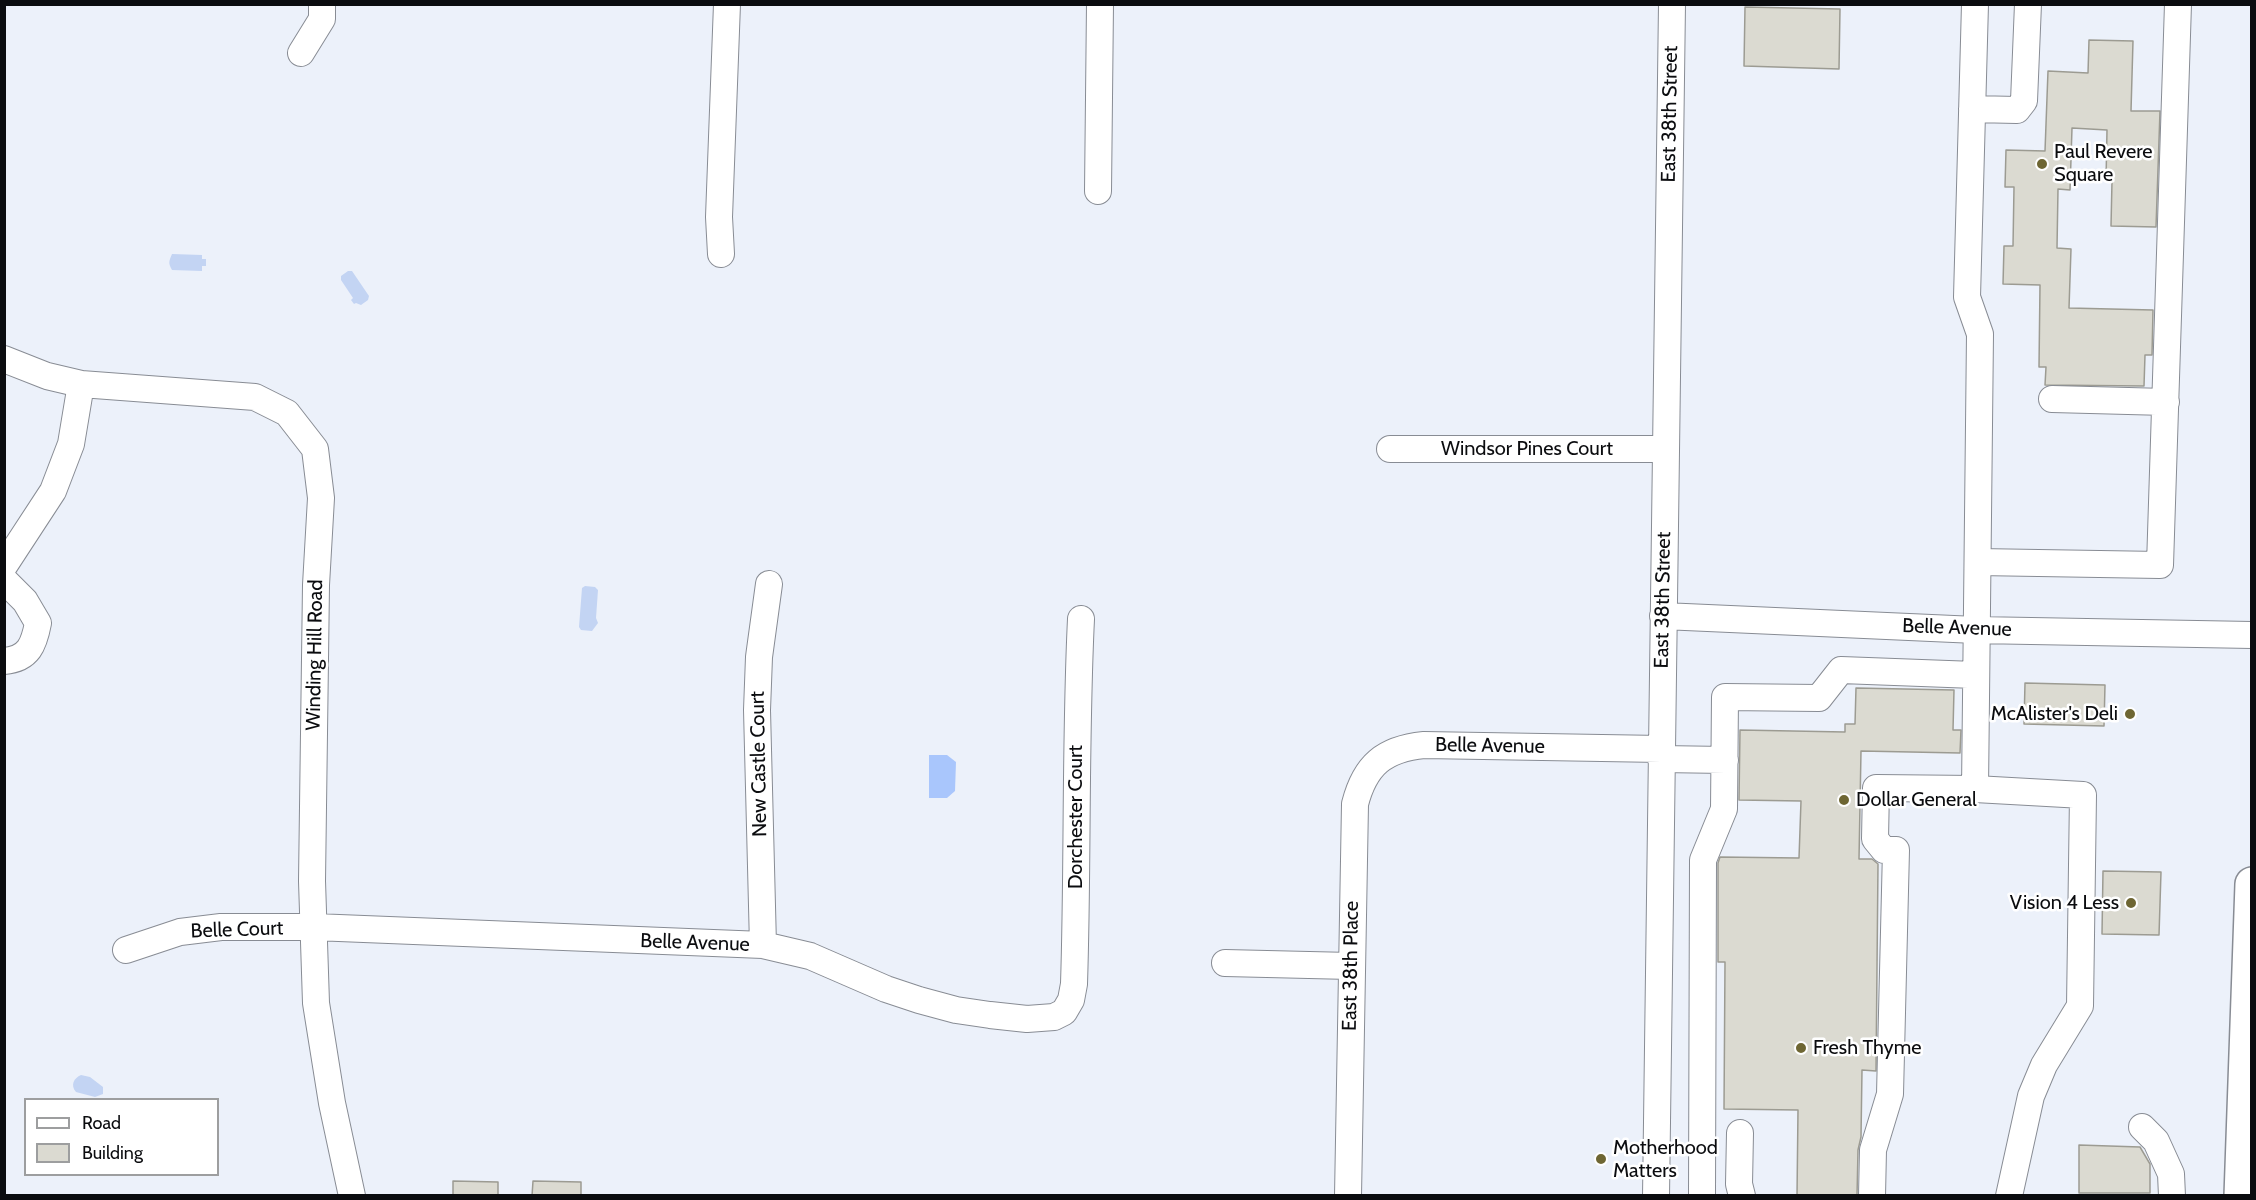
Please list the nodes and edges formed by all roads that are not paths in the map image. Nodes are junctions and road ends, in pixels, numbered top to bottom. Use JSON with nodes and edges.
{"nodes":[{"id":1,"x":322,"y":4,"type":"edge"},
{"id":2,"x":727,"y":4,"type":"edge"},
{"id":3,"x":1100,"y":4,"type":"edge"},
{"id":4,"x":1672,"y":4,"type":"edge"},
{"id":5,"x":1975,"y":4,"type":"edge"},
{"id":6,"x":2028,"y":4,"type":"edge"},
{"id":7,"x":2178,"y":4,"type":"edge"},
{"id":8,"x":301,"y":53,"type":"dead end"},
{"id":9,"x":1972,"y":109,"type":"junction"},
{"id":10,"x":1098,"y":191,"type":"dead end"},
{"id":11,"x":721,"y":254,"type":"dead end"},
{"id":12,"x":4,"y":359,"type":"edge"},
{"id":13,"x":81,"y":384,"type":"junction"},
{"id":14,"x":2052,"y":399,"type":"dead end"},
{"id":15,"x":2166,"y":402,"type":"junction"},
{"id":16,"x":1390,"y":448,"type":"dead end"},
{"id":17,"x":1664,"y":449,"type":"junction"},
{"id":18,"x":1978,"y":562,"type":"junction"},
{"id":19,"x":4,"y":566,"type":"edge"},
{"id":20,"x":4,"y":580,"type":"edge"},
{"id":21,"x":769,"y":584,"type":"dead end"},
{"id":22,"x":1662,"y":616,"type":"junction"},
{"id":23,"x":1081,"y":620,"type":"dead end"},
{"id":24,"x":1977,"y":630,"type":"junction"},
{"id":25,"x":2252,"y":634,"type":"edge"},
{"id":26,"x":4,"y":661,"type":"edge"},
{"id":27,"x":1975,"y":675,"type":"junction"},
{"id":28,"x":1392,"y":752,"type":"joint"},
{"id":29,"x":1661,"y":754,"type":"junction"},
{"id":30,"x":1725,"y":760,"type":"junction"},
{"id":31,"x":1975,"y":789,"type":"junction"},
{"id":32,"x":2252,"y":884,"type":"edge"},
{"id":33,"x":314,"y":927,"type":"junction"},
{"id":34,"x":762,"y":945,"type":"junction"},
{"id":35,"x":126,"y":950,"type":"dead end"},
{"id":36,"x":1225,"y":963,"type":"dead end"},
{"id":37,"x":1351,"y":966,"type":"junction"},
{"id":38,"x":1064,"y":1012,"type":"joint"},
{"id":39,"x":2142,"y":1127,"type":"dead end"},
{"id":40,"x":1740,"y":1133,"type":"dead end"},
{"id":41,"x":352,"y":1196,"type":"edge"},
{"id":42,"x":1348,"y":1196,"type":"edge"},
{"id":43,"x":1656,"y":1196,"type":"edge"},
{"id":44,"x":1702,"y":1196,"type":"edge"},
{"id":45,"x":1742,"y":1196,"type":"edge"},
{"id":46,"x":1872,"y":1196,"type":"edge"},
{"id":47,"x":2009,"y":1196,"type":"edge"},
{"id":48,"x":2172,"y":1196,"type":"edge"},
{"id":49,"x":2241,"y":1196,"type":"edge"}],
"edges":[{"from":1,"to":8,"type":"street"},
{"from":2,"to":11,"type":"street"},
{"from":3,"to":10,"type":"street"},
{"from":4,"to":17,"type":"street","name":"East 38th Street"},
{"from":5,"to":9,"type":"street"},
{"from":6,"to":9,"type":"street"},
{"from":7,"to":15,"type":"street"},
{"from":9,"to":18,"type":"street"},
{"from":12,"to":13,"type":"street","name":"Winding Hill Road"},
{"from":13,"to":19,"type":"street"},
{"from":13,"to":33,"type":"street","name":"Winding Hill Road"},
{"from":14,"to":15,"type":"street"},
{"from":15,"to":18,"type":"street"},
{"from":16,"to":17,"type":"street","name":"Windsor Pines Court"},
{"from":17,"to":22,"type":"street","name":"East 38th Street"},
{"from":18,"to":24,"type":"street"},
{"from":20,"to":26,"type":"street"},
{"from":21,"to":34,"type":"street","name":"New Castle Court"},
{"from":22,"to":24,"type":"street","name":"Belle Avenue"},
{"from":22,"to":29,"type":"street","name":"East 38th Street"},
{"from":23,"to":38,"type":"street","name":"Dorchester Court"},
{"from":24,"to":25,"type":"street","name":"Belle Avenue"},
{"from":24,"to":27,"type":"street"},
{"from":27,"to":30,"type":"street"},
{"from":27,"to":31,"type":"street"},
{"from":28,"to":29,"type":"street","name":"Belle Avenue"},
{"from":28,"to":37,"type":"street","name":"East 38th Place"},
{"from":29,"to":30,"type":"street","name":"Belle Avenue"},
{"from":29,"to":43,"type":"street","name":"East 38th Street"},
{"from":30,"to":44,"type":"street"},
{"from":31,"to":46,"type":"street"},
{"from":31,"to":47,"type":"street"},
{"from":32,"to":49,"type":"main road"},
{"from":33,"to":34,"type":"street","name":"Belle Avenue"},
{"from":33,"to":35,"type":"street","name":"Belle Court"},
{"from":33,"to":41,"type":"street","name":"Winding Hill Road"},
{"from":34,"to":38,"type":"street","name":"Belle Avenue"},
{"from":36,"to":37,"type":"street"},
{"from":37,"to":42,"type":"street","name":"East 38th Place"},
{"from":39,"to":48,"type":"street"},
{"from":40,"to":45,"type":"street"}]}
